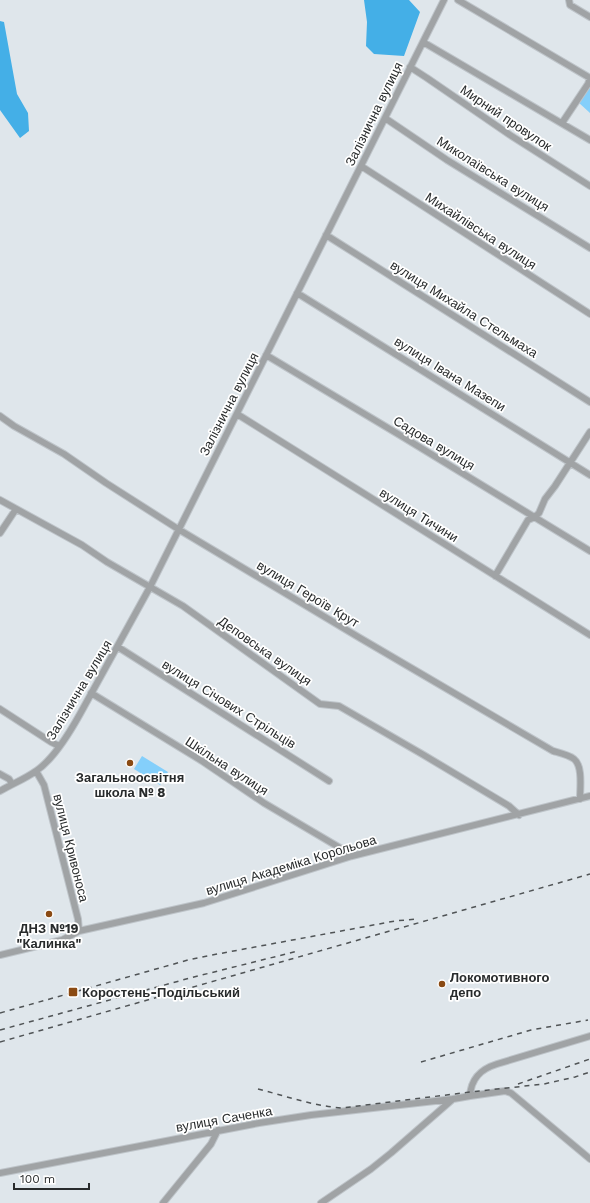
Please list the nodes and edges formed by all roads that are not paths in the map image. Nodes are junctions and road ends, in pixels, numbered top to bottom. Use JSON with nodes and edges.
{"nodes":[{"id":1,"x":444,"y":0,"type":"edge"},
{"id":2,"x":458,"y":0,"type":"edge"},
{"id":3,"x":569,"y":0,"type":"edge"},
{"id":4,"x":590,"y":17,"type":"edge"},
{"id":5,"x":423,"y":42,"type":"junction"},
{"id":6,"x":410,"y":67,"type":"junction"},
{"id":7,"x":590,"y":78,"type":"edge"},
{"id":8,"x":384,"y":118,"type":"junction"},
{"id":9,"x":562,"y":123,"type":"junction"},
{"id":10,"x":590,"y":140,"type":"edge"},
{"id":11,"x":361,"y":166,"type":"junction"},
{"id":12,"x":590,"y":186,"type":"edge"},
{"id":13,"x":326,"y":234,"type":"junction"},
{"id":14,"x":590,"y":248,"type":"edge"},
{"id":15,"x":297,"y":293,"type":"junction"},
{"id":16,"x":590,"y":314,"type":"edge"},
{"id":17,"x":266,"y":355,"type":"junction"},
{"id":18,"x":590,"y":402,"type":"edge"},
{"id":19,"x":237,"y":414,"type":"junction"},
{"id":20,"x":0,"y":416,"type":"edge"},
{"id":21,"x":590,"y":432,"type":"edge"},
{"id":22,"x":570,"y":463,"type":"junction"},
{"id":23,"x":590,"y":475,"type":"edge"},
{"id":24,"x":0,"y":500,"type":"edge"},
{"id":25,"x":16,"y":509,"type":"junction"},
{"id":26,"x":535,"y":517,"type":"junction"},
{"id":27,"x":178,"y":529,"type":"junction"},
{"id":28,"x":0,"y":533,"type":"edge"},
{"id":29,"x":590,"y":551,"type":"edge"},
{"id":30,"x":495,"y":576,"type":"junction"},
{"id":31,"x":150,"y":587,"type":"junction"},
{"id":32,"x":590,"y":635,"type":"edge"},
{"id":33,"x":118,"y":647,"type":"junction"},
{"id":34,"x":91,"y":693,"type":"junction"},
{"id":35,"x":0,"y":709,"type":"edge"},
{"id":36,"x":59,"y":746,"type":"junction"},
{"id":37,"x":36,"y":771,"type":"junction"},
{"id":38,"x":0,"y":774,"type":"edge"},
{"id":39,"x":329,"y":781,"type":"dead end"},
{"id":40,"x":12,"y":784,"type":"junction"},
{"id":41,"x":0,"y":790,"type":"edge"},
{"id":42,"x":590,"y":796,"type":"edge"},
{"id":43,"x":580,"y":799,"type":"junction"},
{"id":44,"x":519,"y":815,"type":"junction"},
{"id":45,"x":352,"y":856,"type":"junction"},
{"id":46,"x":79,"y":931,"type":"junction"},
{"id":47,"x":0,"y":956,"type":"edge"},
{"id":48,"x":590,"y":1036,"type":"edge"},
{"id":49,"x":470,"y":1096,"type":"junction"},
{"id":50,"x":453,"y":1099,"type":"junction"},
{"id":51,"x":218,"y":1130,"type":"junction"},
{"id":52,"x":590,"y":1159,"type":"edge"},
{"id":53,"x":0,"y":1173,"type":"edge"},
{"id":54,"x":163,"y":1203,"type":"edge"},
{"id":55,"x":321,"y":1203,"type":"edge"}],
"edges":[{"from":1,"to":5,"type":"street","name":"Залізнична вулиця"},
{"from":2,"to":7,"type":"street"},
{"from":3,"to":4,"type":"street"},
{"from":5,"to":6,"type":"street","name":"Залізнична вулиця"},
{"from":5,"to":9,"type":"street"},
{"from":6,"to":8,"type":"street","name":"Залізнична вулиця"},
{"from":6,"to":12,"type":"street","name":"Мирний провулок"},
{"from":7,"to":9,"type":"street"},
{"from":8,"to":11,"type":"street","name":"Залізнична вулиця"},
{"from":8,"to":14,"type":"street","name":"Миколаївська вулиця"},
{"from":9,"to":10,"type":"street"},
{"from":11,"to":13,"type":"street","name":"Залізнична вулиця"},
{"from":11,"to":16,"type":"street","name":"Михайлівська вулиця"},
{"from":13,"to":15,"type":"street","name":"Залізнична вулиця"},
{"from":13,"to":18,"type":"street","name":"вулиця Михайла Стельмаха"},
{"from":15,"to":17,"type":"street","name":"Залізнична вулиця"},
{"from":15,"to":22,"type":"street","name":"вулиця Івана Мазепи"},
{"from":17,"to":19,"type":"street","name":"Залізнична вулиця"},
{"from":17,"to":26,"type":"street","name":"Садова вулиця"},
{"from":19,"to":27,"type":"street","name":"Залізнична вулиця"},
{"from":19,"to":30,"type":"street","name":"вулиця Тичини"},
{"from":20,"to":27,"type":"street","name":"вулиця Героїв Крут"},
{"from":21,"to":22,"type":"street"},
{"from":22,"to":23,"type":"street","name":"вулиця Івана Мазепи"},
{"from":22,"to":26,"type":"street"},
{"from":24,"to":25,"type":"street","name":"Деповська вулиця"},
{"from":25,"to":28,"type":"street"},
{"from":25,"to":31,"type":"street","name":"Деповська вулиця"},
{"from":26,"to":29,"type":"street","name":"Садова вулиця"},
{"from":26,"to":30,"type":"street"},
{"from":27,"to":31,"type":"street","name":"Залізнична вулиця"},
{"from":27,"to":43,"type":"street","name":"вулиця Героїв Крут"},
{"from":30,"to":32,"type":"street","name":"вулиця Тичини"},
{"from":31,"to":33,"type":"street","name":"Залізнична вулиця"},
{"from":31,"to":44,"type":"street","name":"Деповська вулиця"},
{"from":33,"to":34,"type":"street","name":"Залізнична вулиця"},
{"from":33,"to":39,"type":"street","name":"вулиця Січових Стрільців"},
{"from":34,"to":36,"type":"street","name":"Залізнична вулиця"},
{"from":34,"to":45,"type":"street","name":"Шкільна вулиця"},
{"from":35,"to":36,"type":"street"},
{"from":36,"to":37,"type":"street","name":"Залізнична вулиця"},
{"from":37,"to":40,"type":"street","name":"Залізнична вулиця"},
{"from":37,"to":46,"type":"street","name":"вулиця Кривоноса"},
{"from":38,"to":40,"type":"street"},
{"from":40,"to":41,"type":"street","name":"Залізнична вулиця"},
{"from":42,"to":43,"type":"street","name":"вулиця Академіка Корольова"},
{"from":43,"to":44,"type":"street","name":"вулиця Академіка Корольова"},
{"from":44,"to":45,"type":"street","name":"вулиця Академіка Корольова"},
{"from":45,"to":46,"type":"street","name":"вулиця Академіка Корольова"},
{"from":46,"to":47,"type":"street","name":"вулиця Академіка Корольова"},
{"from":48,"to":49,"type":"street"},
{"from":49,"to":50,"type":"street","name":"вулиця Саченка"},
{"from":49,"to":52,"type":"street","name":"вулиця Саченка"},
{"from":50,"to":51,"type":"street","name":"вулиця Саченка"},
{"from":50,"to":55,"type":"street"},
{"from":51,"to":53,"type":"street","name":"вулиця Саченка"},
{"from":51,"to":54,"type":"street"}]}
